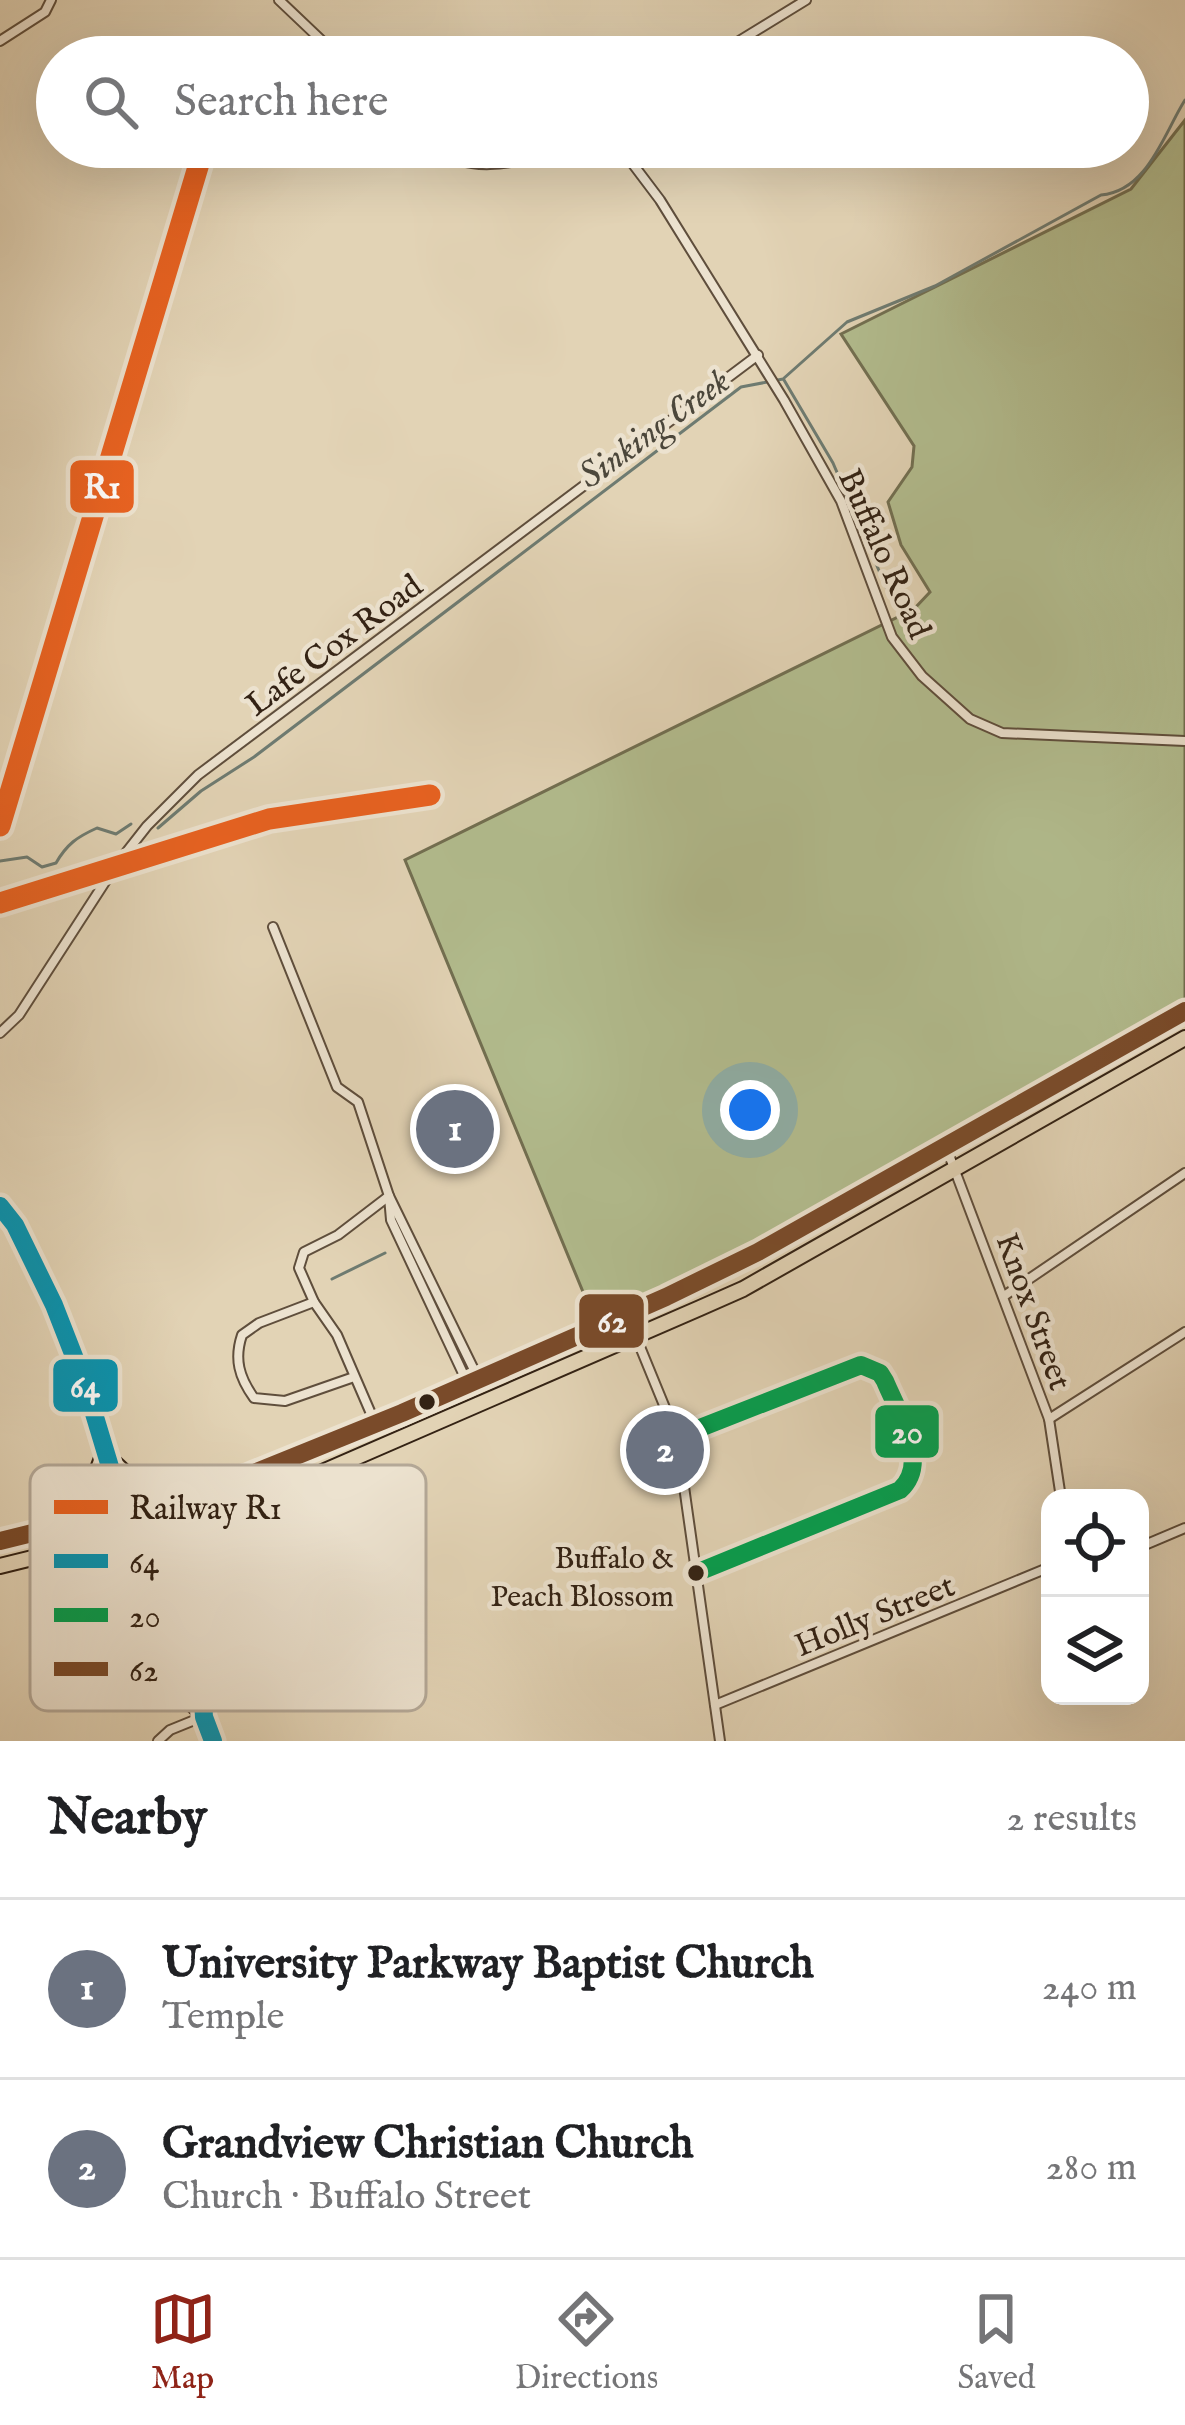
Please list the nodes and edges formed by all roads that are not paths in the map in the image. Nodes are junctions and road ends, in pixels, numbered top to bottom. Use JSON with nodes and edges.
{"nodes":[{"id":1,"x":51,"y":0,"type":"edge"},
{"id":2,"x":279,"y":0,"type":"edge"},
{"id":3,"x":806,"y":0,"type":"edge"},
{"id":4,"x":317,"y":36,"type":"edge"},
{"id":5,"x":747,"y":36,"type":"edge"},
{"id":6,"x":0,"y":41,"type":"edge"},
{"id":7,"x":639,"y":168,"type":"edge"},
{"id":8,"x":758,"y":355,"type":"junction"},
{"id":9,"x":1185,"y":741,"type":"edge"},
{"id":10,"x":273,"y":927,"type":"dead end"},
{"id":11,"x":1185,"y":1011,"type":"edge"},
{"id":12,"x":0,"y":1033,"type":"edge"},
{"id":13,"x":1185,"y":1038,"type":"edge"},
{"id":14,"x":1134,"y":1040,"type":"junction"},
{"id":15,"x":1144,"y":1061,"type":"junction"},
{"id":16,"x":945,"y":1146,"type":"junction"},
{"id":17,"x":956,"y":1168,"type":"junction"},
{"id":18,"x":1185,"y":1173,"type":"edge"},
{"id":19,"x":389,"y":1196,"type":"junction"},
{"id":20,"x":0,"y":1206,"type":"edge"},
{"id":21,"x":788,"y":1235,"type":"junction"},
{"id":22,"x":800,"y":1256,"type":"junction"},
{"id":23,"x":1004,"y":1296,"type":"junction"},
{"id":24,"x":314,"y":1302,"type":"junction"},
{"id":25,"x":627,"y":1314,"type":"junction"},
{"id":26,"x":1185,"y":1332,"type":"edge"},
{"id":27,"x":635,"y":1337,"type":"junction"},
{"id":28,"x":513,"y":1365,"type":"junction"},
{"id":29,"x":354,"y":1377,"type":"junction"},
{"id":30,"x":474,"y":1382,"type":"junction"},
{"id":31,"x":523,"y":1386,"type":"junction"},
{"id":32,"x":1048,"y":1419,"type":"junction"},
{"id":33,"x":375,"y":1425,"type":"junction"},
{"id":34,"x":677,"y":1437,"type":"junction"},
{"id":35,"x":384,"y":1447,"type":"junction"},
{"id":36,"x":104,"y":1453,"type":"junction"},
{"id":37,"x":99,"y":1465,"type":"edge"},
{"id":38,"x":108,"y":1465,"type":"edge"},
{"id":39,"x":116,"y":1465,"type":"edge"},
{"id":40,"x":274,"y":1465,"type":"edge"},
{"id":41,"x":339,"y":1465,"type":"edge"},
{"id":42,"x":1060,"y":1489,"type":"edge"},
{"id":43,"x":1185,"y":1528,"type":"edge"},
{"id":44,"x":30,"y":1533,"type":"edge"},
{"id":45,"x":0,"y":1540,"type":"edge"},
{"id":46,"x":1149,"y":1542,"type":"edge"},
{"id":47,"x":30,"y":1558,"type":"edge"},
{"id":48,"x":0,"y":1566,"type":"edge"},
{"id":49,"x":1041,"y":1571,"type":"edge"},
{"id":50,"x":696,"y":1573,"type":"junction"},
{"id":51,"x":716,"y":1705,"type":"junction"},
{"id":52,"x":197,"y":1711,"type":"edge"},
{"id":53,"x":204,"y":1717,"type":"junction"},
{"id":54,"x":158,"y":1741,"type":"edge"},
{"id":55,"x":213,"y":1741,"type":"edge"},
{"id":56,"x":721,"y":1741,"type":"edge"}],
"edges":[{"from":1,"to":6,"type":"street"},
{"from":2,"to":4,"type":"street"},
{"from":3,"to":5,"type":"street"},
{"from":7,"to":8,"type":"street","name":"Buffalo Road"},
{"from":8,"to":9,"type":"street","name":"Buffalo Road"},
{"from":8,"to":12,"type":"street","name":"Lafe Cox Road"},
{"from":10,"to":19,"type":"street"},
{"from":11,"to":14,"type":"highway"},
{"from":13,"to":15,"type":"highway"},
{"from":14,"to":15,"type":"highway"},
{"from":14,"to":16,"type":"highway"},
{"from":15,"to":17,"type":"highway"},
{"from":16,"to":17,"type":"street","name":"Knox Street"},
{"from":16,"to":21,"type":"highway"},
{"from":17,"to":22,"type":"highway"},
{"from":17,"to":23,"type":"street","name":"Knox Street"},
{"from":18,"to":23,"type":"street"},
{"from":19,"to":24,"type":"street"},
{"from":19,"to":30,"type":"street"},
{"from":20,"to":36,"type":"main road"},
{"from":21,"to":22,"type":"highway"},
{"from":21,"to":25,"type":"highway"},
{"from":22,"to":27,"type":"highway"},
{"from":23,"to":32,"type":"street","name":"Knox Street"},
{"from":24,"to":29,"type":"street"},
{"from":24,"to":29,"type":"street"},
{"from":25,"to":27,"type":"street"},
{"from":25,"to":28,"type":"highway"},
{"from":26,"to":32,"type":"street"},
{"from":27,"to":31,"type":"highway"},
{"from":27,"to":34,"type":"street"},
{"from":28,"to":30,"type":"highway"},
{"from":28,"to":31,"type":"highway"},
{"from":29,"to":33,"type":"street"},
{"from":30,"to":33,"type":"highway"},
{"from":31,"to":35,"type":"highway"},
{"from":32,"to":42,"type":"street","name":"Knox Street"},
{"from":33,"to":35,"type":"highway"},
{"from":33,"to":40,"type":"highway"},
{"from":34,"to":50,"type":"street"},
{"from":34,"to":50,"type":"street"},
{"from":35,"to":41,"type":"highway"},
{"from":36,"to":37,"type":"highway"},
{"from":36,"to":38,"type":"main road"},
{"from":36,"to":39,"type":"highway"},
{"from":43,"to":46,"type":"street"},
{"from":44,"to":45,"type":"highway"},
{"from":47,"to":48,"type":"highway"},
{"from":49,"to":51,"type":"street","name":"Holly Street"},
{"from":50,"to":51,"type":"street"},
{"from":51,"to":56,"type":"street"},
{"from":52,"to":53,"type":"main road"},
{"from":53,"to":54,"type":"street"},
{"from":53,"to":55,"type":"main road"}]}
